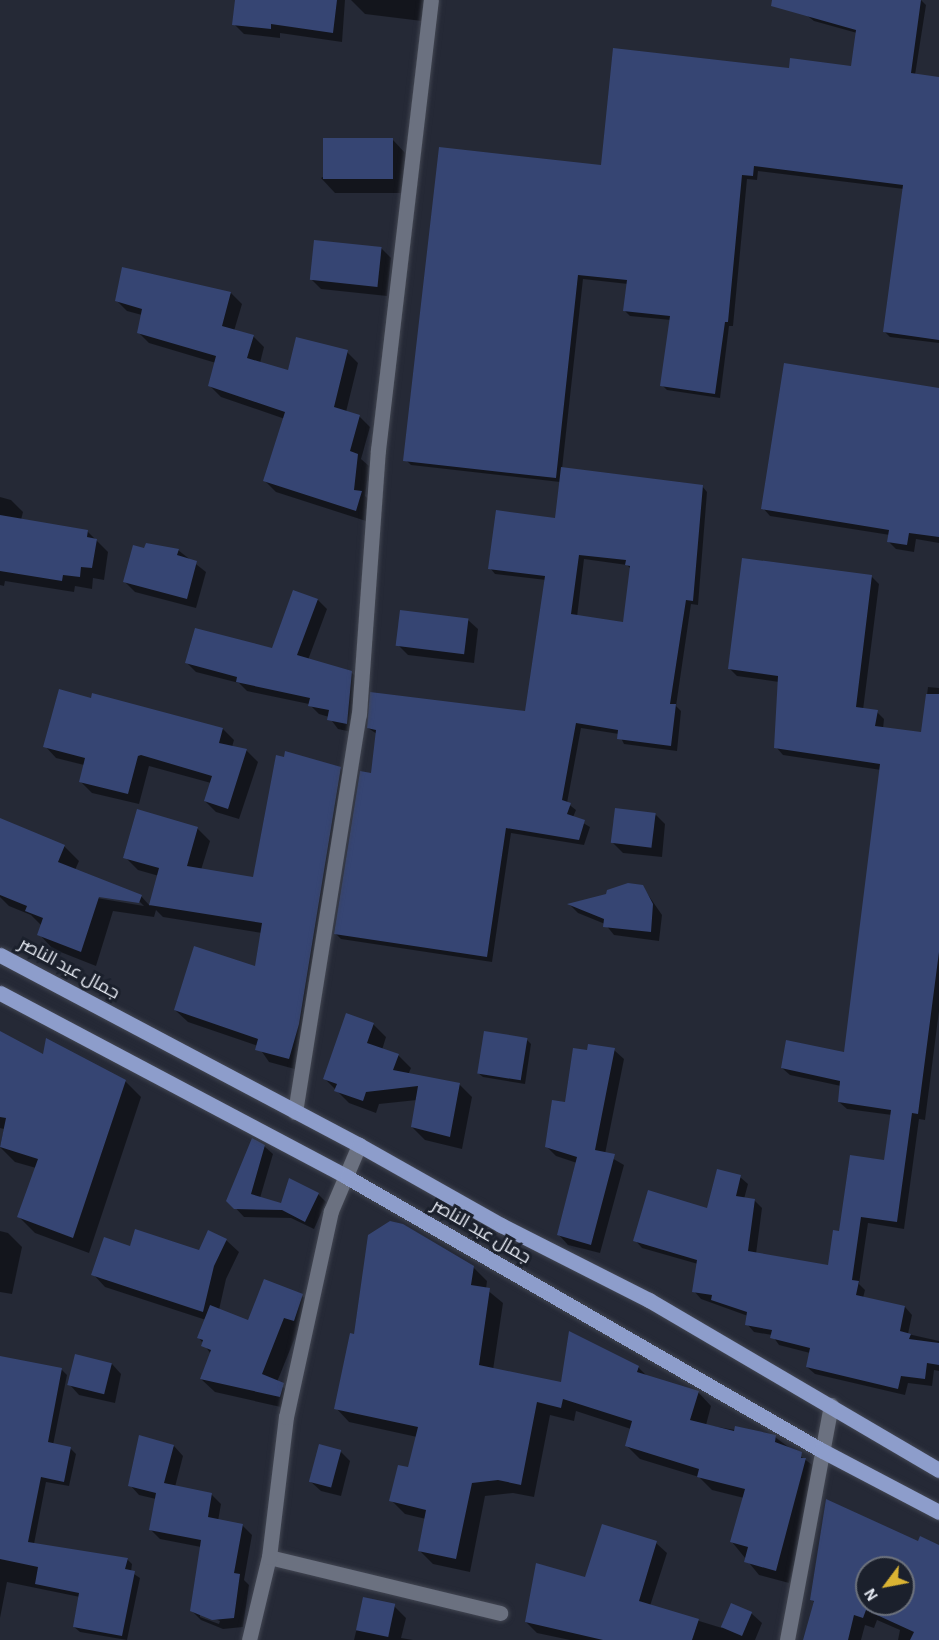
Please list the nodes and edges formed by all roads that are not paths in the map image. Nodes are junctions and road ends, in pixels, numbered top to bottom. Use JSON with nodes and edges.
{"nodes":[{"id":1,"x":431,"y":0,"type":"edge"},
{"id":2,"x":0,"y":954,"type":"edge"},
{"id":3,"x":0,"y":993,"type":"edge"},
{"id":4,"x":295,"y":1112,"type":"junction"},
{"id":5,"x":359,"y":1145,"type":"junction"},
{"id":6,"x":347,"y":1177,"type":"junction"},
{"id":7,"x":831,"y":1405,"type":"junction"},
{"id":8,"x":820,"y":1450,"type":"junction"},
{"id":9,"x":939,"y":1470,"type":"edge"},
{"id":10,"x":939,"y":1512,"type":"edge"},
{"id":11,"x":269,"y":1557,"type":"junction"},
{"id":12,"x":500,"y":1613,"type":"dead end"},
{"id":13,"x":249,"y":1640,"type":"edge"},
{"id":14,"x":787,"y":1640,"type":"edge"}],
"edges":[{"from":1,"to":4,"type":"street"},
{"from":2,"to":4,"type":"main road","name":"جمال عبد الناصر"},
{"from":3,"to":6,"type":"main road","name":"جمال عبد الناصر"},
{"from":4,"to":5,"type":"main road","name":"جمال عبد الناصر"},
{"from":5,"to":6,"type":"street"},
{"from":5,"to":7,"type":"main road","name":"جمال عبد الناصر"},
{"from":6,"to":8,"type":"main road","name":"جمال عبد الناصر"},
{"from":6,"to":11,"type":"street"},
{"from":7,"to":8,"type":"street"},
{"from":7,"to":9,"type":"main road","name":"جمال عبد الناصر"},
{"from":8,"to":10,"type":"main road","name":"جمال عبد الناصر"},
{"from":8,"to":14,"type":"street"},
{"from":11,"to":12,"type":"street"},
{"from":11,"to":13,"type":"street"}]}
